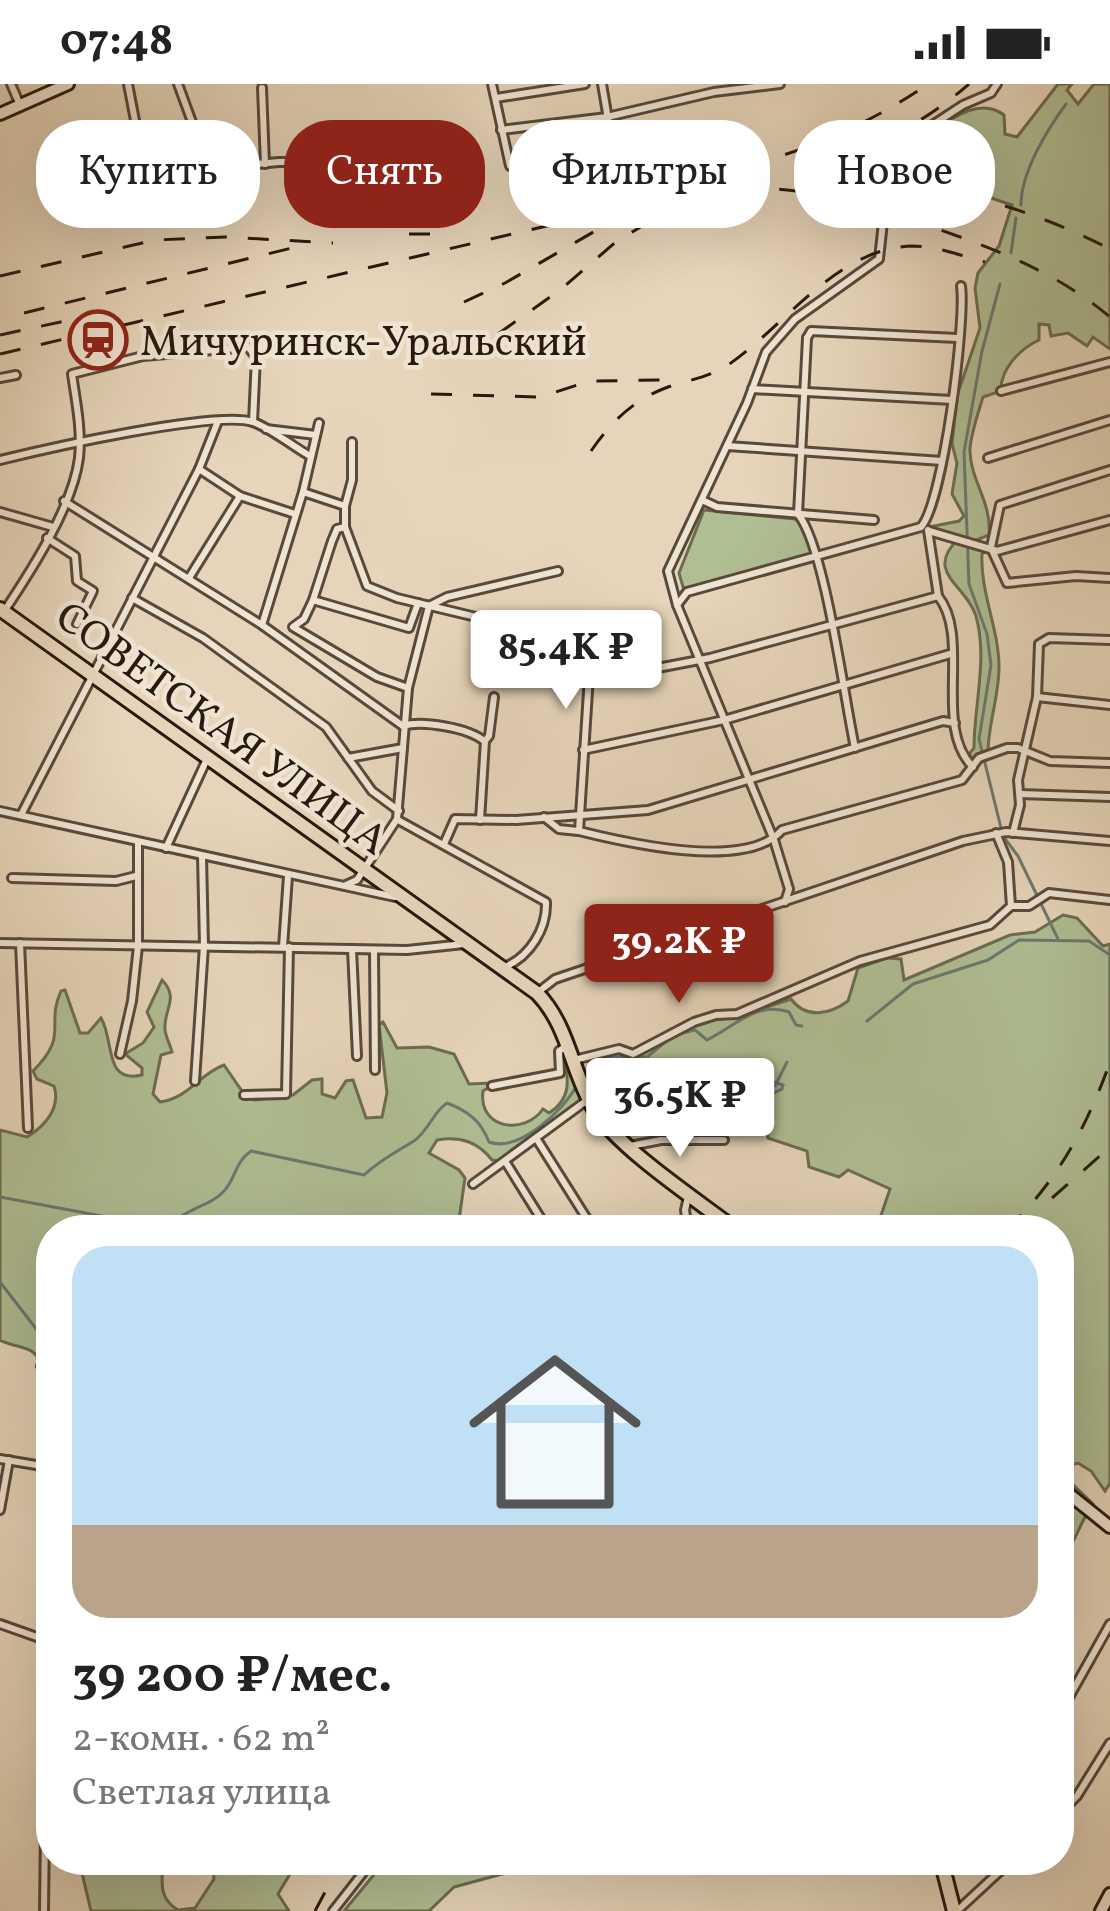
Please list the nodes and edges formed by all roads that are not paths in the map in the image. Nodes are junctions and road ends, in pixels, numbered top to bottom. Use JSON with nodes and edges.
{"nodes":[{"id":1,"x":11,"y":84,"type":"edge"},
{"id":2,"x":68,"y":84,"type":"edge"},
{"id":3,"x":128,"y":84,"type":"edge"},
{"id":4,"x":178,"y":84,"type":"edge"},
{"id":5,"x":492,"y":84,"type":"edge"},
{"id":6,"x":585,"y":84,"type":"edge"},
{"id":7,"x":602,"y":84,"type":"edge"},
{"id":8,"x":780,"y":84,"type":"edge"},
{"id":9,"x":997,"y":84,"type":"edge"},
{"id":10,"x":262,"y":88,"type":"dead end"},
{"id":11,"x":713,"y":88,"type":"edge"},
{"id":12,"x":496,"y":98,"type":"junction"},
{"id":13,"x":20,"y":105,"type":"junction"},
{"id":14,"x":0,"y":114,"type":"edge"},
{"id":15,"x":607,"y":117,"type":"junction"},
{"id":16,"x":135,"y":120,"type":"edge"},
{"id":17,"x":190,"y":120,"type":"edge"},
{"id":18,"x":501,"y":130,"type":"junction"},
{"id":19,"x":265,"y":164,"type":"junction"},
{"id":20,"x":284,"y":164,"type":"edge"},
{"id":21,"x":260,"y":165,"type":"edge"},
{"id":22,"x":962,"y":286,"type":"dead end"},
{"id":23,"x":794,"y":319,"type":"junction"},
{"id":24,"x":807,"y":338,"type":"junction"},
{"id":25,"x":957,"y":338,"type":"junction"},
{"id":26,"x":1110,"y":362,"type":"edge"},
{"id":27,"x":16,"y":375,"type":"dead end"},
{"id":28,"x":0,"y":378,"type":"edge"},
{"id":29,"x":751,"y":389,"type":"junction"},
{"id":30,"x":1000,"y":392,"type":"dead end"},
{"id":31,"x":804,"y":393,"type":"junction"},
{"id":32,"x":952,"y":400,"type":"junction"},
{"id":33,"x":218,"y":421,"type":"junction"},
{"id":34,"x":1110,"y":421,"type":"edge"},
{"id":35,"x":253,"y":422,"type":"junction"},
{"id":36,"x":319,"y":423,"type":"dead end"},
{"id":37,"x":265,"y":429,"type":"junction"},
{"id":38,"x":316,"y":435,"type":"junction"},
{"id":39,"x":352,"y":442,"type":"dead end"},
{"id":40,"x":79,"y":443,"type":"junction"},
{"id":41,"x":728,"y":446,"type":"junction"},
{"id":42,"x":801,"y":451,"type":"junction"},
{"id":43,"x":310,"y":456,"type":"junction"},
{"id":44,"x":988,"y":458,"type":"dead end"},
{"id":45,"x":0,"y":460,"type":"edge"},
{"id":46,"x":942,"y":461,"type":"junction"},
{"id":47,"x":199,"y":469,"type":"junction"},
{"id":48,"x":1110,"y":470,"type":"edge"},
{"id":49,"x":303,"y":492,"type":"junction"},
{"id":50,"x":240,"y":496,"type":"junction"},
{"id":51,"x":702,"y":500,"type":"junction"},
{"id":52,"x":64,"y":501,"type":"junction"},
{"id":53,"x":345,"y":506,"type":"junction"},
{"id":54,"x":0,"y":512,"type":"edge"},
{"id":55,"x":295,"y":514,"type":"junction"},
{"id":56,"x":798,"y":514,"type":"junction"},
{"id":57,"x":874,"y":520,"type":"dead end"},
{"id":58,"x":1110,"y":520,"type":"edge"},
{"id":59,"x":52,"y":526,"type":"junction"},
{"id":60,"x":345,"y":527,"type":"junction"},
{"id":61,"x":924,"y":528,"type":"junction"},
{"id":62,"x":47,"y":538,"type":"junction"},
{"id":63,"x":991,"y":548,"type":"junction"},
{"id":64,"x":154,"y":556,"type":"junction"},
{"id":65,"x":817,"y":558,"type":"junction"},
{"id":66,"x":558,"y":571,"type":"dead end"},
{"id":67,"x":190,"y":578,"type":"junction"},
{"id":68,"x":1110,"y":578,"type":"edge"},
{"id":69,"x":938,"y":596,"type":"junction"},
{"id":70,"x":132,"y":598,"type":"junction"},
{"id":71,"x":313,"y":600,"type":"junction"},
{"id":72,"x":418,"y":603,"type":"junction"},
{"id":73,"x":677,"y":605,"type":"junction"},
{"id":74,"x":429,"y":606,"type":"junction"},
{"id":75,"x":2,"y":610,"type":"edge"},
{"id":76,"x":77,"y":624,"type":"dead end"},
{"id":77,"x":262,"y":625,"type":"junction"},
{"id":78,"x":830,"y":627,"type":"junction"},
{"id":79,"x":1110,"y":640,"type":"edge"},
{"id":80,"x":950,"y":654,"type":"junction"},
{"id":81,"x":699,"y":661,"type":"junction"},
{"id":82,"x":92,"y":673,"type":"junction"},
{"id":83,"x":590,"y":676,"type":"junction"},
{"id":84,"x":842,"y":685,"type":"junction"},
{"id":85,"x":408,"y":688,"type":"junction"},
{"id":86,"x":494,"y":697,"type":"dead end"},
{"id":87,"x":1037,"y":697,"type":"junction"},
{"id":88,"x":1110,"y":705,"type":"edge"},
{"id":89,"x":724,"y":720,"type":"junction"},
{"id":90,"x":956,"y":723,"type":"junction"},
{"id":91,"x":403,"y":727,"type":"junction"},
{"id":92,"x":484,"y":741,"type":"junction"},
{"id":93,"x":403,"y":748,"type":"junction"},
{"id":94,"x":855,"y":748,"type":"junction"},
{"id":95,"x":584,"y":750,"type":"junction"},
{"id":96,"x":1024,"y":751,"type":"junction"},
{"id":97,"x":208,"y":756,"type":"junction"},
{"id":98,"x":348,"y":758,"type":"junction"},
{"id":99,"x":1110,"y":763,"type":"edge"},
{"id":100,"x":973,"y":767,"type":"junction"},
{"id":101,"x":748,"y":778,"type":"junction"},
{"id":102,"x":1020,"y":794,"type":"junction"},
{"id":103,"x":1110,"y":797,"type":"edge"},
{"id":104,"x":0,"y":811,"type":"edge"},
{"id":105,"x":578,"y":814,"type":"junction"},
{"id":106,"x":21,"y":815,"type":"junction"},
{"id":107,"x":398,"y":815,"type":"junction"},
{"id":108,"x":544,"y":818,"type":"junction"},
{"id":109,"x":480,"y":820,"type":"junction"},
{"id":110,"x":579,"y":831,"type":"junction"},
{"id":111,"x":1004,"y":833,"type":"junction"},
{"id":112,"x":774,"y":840,"type":"junction"},
{"id":113,"x":1110,"y":841,"type":"edge"},
{"id":114,"x":138,"y":842,"type":"junction"},
{"id":115,"x":444,"y":844,"type":"junction"},
{"id":116,"x":166,"y":848,"type":"junction"},
{"id":117,"x":202,"y":856,"type":"junction"},
{"id":118,"x":366,"y":869,"type":"junction"},
{"id":119,"x":136,"y":876,"type":"junction"},
{"id":120,"x":288,"y":876,"type":"junction"},
{"id":121,"x":12,"y":878,"type":"dead end"},
{"id":122,"x":344,"y":886,"type":"junction"},
{"id":123,"x":406,"y":900,"type":"junction"},
{"id":124,"x":1110,"y":900,"type":"edge"},
{"id":125,"x":785,"y":902,"type":"junction"},
{"id":126,"x":1011,"y":906,"type":"junction"},
{"id":127,"x":0,"y":943,"type":"edge"},
{"id":128,"x":20,"y":943,"type":"junction"},
{"id":129,"x":467,"y":944,"type":"junction"},
{"id":130,"x":138,"y":946,"type":"junction"},
{"id":131,"x":205,"y":946,"type":"junction"},
{"id":132,"x":286,"y":947,"type":"junction"},
{"id":133,"x":352,"y":950,"type":"junction"},
{"id":134,"x":374,"y":950,"type":"junction"},
{"id":135,"x":502,"y":968,"type":"junction"},
{"id":136,"x":537,"y":993,"type":"junction"},
{"id":137,"x":568,"y":1044,"type":"junction"},
{"id":138,"x":121,"y":1054,"type":"dead end"},
{"id":139,"x":357,"y":1056,"type":"dead end"},
{"id":140,"x":375,"y":1070,"type":"dead end"},
{"id":141,"x":578,"y":1073,"type":"junction"},
{"id":142,"x":195,"y":1081,"type":"dead end"},
{"id":143,"x":493,"y":1086,"type":"dead end"},
{"id":144,"x":244,"y":1094,"type":"dead end"},
{"id":145,"x":589,"y":1100,"type":"junction"},
{"id":146,"x":28,"y":1128,"type":"dead end"},
{"id":147,"x":536,"y":1138,"type":"junction"},
{"id":148,"x":724,"y":1140,"type":"dead end"},
{"id":149,"x":629,"y":1145,"type":"junction"},
{"id":150,"x":505,"y":1161,"type":"junction"},
{"id":151,"x":473,"y":1184,"type":"dead end"},
{"id":152,"x":688,"y":1193,"type":"junction"},
{"id":153,"x":539,"y":1215,"type":"edge"},
{"id":154,"x":584,"y":1215,"type":"edge"},
{"id":155,"x":686,"y":1215,"type":"edge"},
{"id":156,"x":717,"y":1215,"type":"edge"},
{"id":157,"x":5,"y":1460,"type":"edge"},
{"id":158,"x":36,"y":1465,"type":"edge"},
{"id":159,"x":1074,"y":1498,"type":"edge"},
{"id":160,"x":0,"y":1510,"type":"edge"},
{"id":161,"x":1110,"y":1528,"type":"edge"},
{"id":162,"x":0,"y":1624,"type":"edge"},
{"id":163,"x":1110,"y":1624,"type":"edge"},
{"id":164,"x":36,"y":1637,"type":"edge"},
{"id":165,"x":1074,"y":1688,"type":"edge"},
{"id":166,"x":1110,"y":1743,"type":"edge"},
{"id":167,"x":1074,"y":1796,"type":"edge"},
{"id":168,"x":45,"y":1875,"type":"edge"},
{"id":169,"x":362,"y":1875,"type":"edge"},
{"id":170,"x":945,"y":1875,"type":"edge"},
{"id":171,"x":996,"y":1875,"type":"edge"},
{"id":172,"x":1110,"y":1894,"type":"edge"},
{"id":173,"x":44,"y":1911,"type":"edge"},
{"id":174,"x":334,"y":1911,"type":"edge"},
{"id":175,"x":956,"y":1911,"type":"edge"},
{"id":176,"x":1101,"y":1911,"type":"edge"}],
"edges":[{"from":1,"to":13,"type":"street"},
{"from":2,"to":13,"type":"street"},
{"from":3,"to":16,"type":"street"},
{"from":4,"to":17,"type":"street"},
{"from":5,"to":12,"type":"street"},
{"from":6,"to":12,"type":"street"},
{"from":7,"to":15,"type":"street"},
{"from":8,"to":11,"type":"street"},
{"from":9,"to":23,"type":"street"},
{"from":10,"to":19,"type":"street"},
{"from":11,"to":15,"type":"street"},
{"from":12,"to":18,"type":"street"},
{"from":13,"to":14,"type":"street"},
{"from":15,"to":18,"type":"street"},
{"from":15,"to":18,"type":"street"},
{"from":19,"to":20,"type":"street"},
{"from":19,"to":21,"type":"street"},
{"from":22,"to":25,"type":"street"},
{"from":23,"to":24,"type":"street"},
{"from":23,"to":29,"type":"street"},
{"from":24,"to":25,"type":"street"},
{"from":24,"to":31,"type":"street"},
{"from":25,"to":32,"type":"street"},
{"from":26,"to":30,"type":"street"},
{"from":27,"to":28,"type":"street"},
{"from":29,"to":31,"type":"street"},
{"from":29,"to":41,"type":"street"},
{"from":31,"to":32,"type":"street"},
{"from":31,"to":42,"type":"street"},
{"from":32,"to":46,"type":"street"},
{"from":33,"to":35,"type":"street"},
{"from":33,"to":40,"type":"street"},
{"from":33,"to":47,"type":"street"},
{"from":34,"to":44,"type":"street"},
{"from":35,"to":37,"type":"street"},
{"from":35,"to":40,"type":"street"},
{"from":36,"to":38,"type":"street"},
{"from":37,"to":38,"type":"street"},
{"from":37,"to":43,"type":"street"},
{"from":38,"to":43,"type":"street"},
{"from":39,"to":53,"type":"street"},
{"from":40,"to":45,"type":"street"},
{"from":40,"to":52,"type":"street"},
{"from":41,"to":42,"type":"street"},
{"from":41,"to":51,"type":"street"},
{"from":42,"to":46,"type":"street"},
{"from":42,"to":56,"type":"street"},
{"from":43,"to":49,"type":"street"},
{"from":46,"to":61,"type":"street"},
{"from":47,"to":50,"type":"street"},
{"from":47,"to":64,"type":"street"},
{"from":48,"to":63,"type":"street"},
{"from":49,"to":53,"type":"street"},
{"from":49,"to":55,"type":"street"},
{"from":50,"to":55,"type":"street"},
{"from":50,"to":67,"type":"street"},
{"from":51,"to":56,"type":"street"},
{"from":51,"to":73,"type":"street"},
{"from":52,"to":59,"type":"street"},
{"from":52,"to":64,"type":"street"},
{"from":53,"to":60,"type":"street"},
{"from":54,"to":59,"type":"street"},
{"from":55,"to":77,"type":"street"},
{"from":56,"to":57,"type":"street"},
{"from":56,"to":65,"type":"street"},
{"from":58,"to":63,"type":"street"},
{"from":59,"to":62,"type":"street"},
{"from":60,"to":71,"type":"street"},
{"from":60,"to":72,"type":"street"},
{"from":61,"to":63,"type":"street"},
{"from":61,"to":65,"type":"street"},
{"from":61,"to":69,"type":"street"},
{"from":62,"to":75,"type":"street"},
{"from":62,"to":76,"type":"street"},
{"from":63,"to":68,"type":"street"},
{"from":64,"to":67,"type":"street"},
{"from":64,"to":70,"type":"street"},
{"from":65,"to":73,"type":"street"},
{"from":65,"to":78,"type":"street"},
{"from":66,"to":74,"type":"street"},
{"from":67,"to":77,"type":"street"},
{"from":69,"to":78,"type":"street"},
{"from":69,"to":80,"type":"street"},
{"from":70,"to":82,"type":"street"},
{"from":70,"to":98,"type":"street"},
{"from":71,"to":72,"type":"street"},
{"from":71,"to":85,"type":"street"},
{"from":72,"to":74,"type":"street"},
{"from":73,"to":81,"type":"street"},
{"from":74,"to":83,"type":"street"},
{"from":74,"to":85,"type":"street"},
{"from":75,"to":82,"type":"main road","name":"СОВЕТСКАЯ УЛИЦА"},
{"from":77,"to":91,"type":"street"},
{"from":78,"to":81,"type":"street"},
{"from":78,"to":84,"type":"street"},
{"from":79,"to":87,"type":"street"},
{"from":80,"to":84,"type":"street"},
{"from":80,"to":90,"type":"street"},
{"from":81,"to":83,"type":"street"},
{"from":81,"to":89,"type":"street"},
{"from":82,"to":97,"type":"main road","name":"СОВЕТСКАЯ УЛИЦА"},
{"from":82,"to":106,"type":"street"},
{"from":83,"to":95,"type":"street"},
{"from":84,"to":89,"type":"street"},
{"from":84,"to":94,"type":"street"},
{"from":85,"to":91,"type":"street"},
{"from":86,"to":92,"type":"street"},
{"from":87,"to":88,"type":"street"},
{"from":87,"to":96,"type":"street"},
{"from":89,"to":95,"type":"street"},
{"from":89,"to":101,"type":"street"},
{"from":90,"to":94,"type":"street"},
{"from":90,"to":100,"type":"street"},
{"from":91,"to":92,"type":"street"},
{"from":91,"to":93,"type":"street"},
{"from":92,"to":109,"type":"street"},
{"from":93,"to":98,"type":"street"},
{"from":93,"to":107,"type":"street"},
{"from":94,"to":101,"type":"street"},
{"from":95,"to":105,"type":"street"},
{"from":96,"to":99,"type":"street"},
{"from":96,"to":100,"type":"street"},
{"from":96,"to":102,"type":"street"},
{"from":97,"to":116,"type":"street"},
{"from":97,"to":118,"type":"main road","name":"СОВЕТСКАЯ УЛИЦА"},
{"from":98,"to":107,"type":"street"},
{"from":100,"to":112,"type":"street"},
{"from":101,"to":105,"type":"street"},
{"from":101,"to":112,"type":"street"},
{"from":102,"to":103,"type":"street"},
{"from":102,"to":111,"type":"street"},
{"from":104,"to":106,"type":"street","name":"СОВЕТСКАЯ УЛИЦА"},
{"from":105,"to":108,"type":"street"},
{"from":105,"to":110,"type":"street"},
{"from":106,"to":114,"type":"street","name":"СОВЕТСКАЯ УЛИЦА"},
{"from":107,"to":115,"type":"street"},
{"from":107,"to":118,"type":"street"},
{"from":108,"to":109,"type":"street"},
{"from":108,"to":110,"type":"street"},
{"from":109,"to":115,"type":"street"},
{"from":110,"to":112,"type":"street"},
{"from":111,"to":113,"type":"street"},
{"from":111,"to":125,"type":"street"},
{"from":111,"to":126,"type":"street"},
{"from":112,"to":125,"type":"street"},
{"from":114,"to":116,"type":"street","name":"СОВЕТСКАЯ УЛИЦА"},
{"from":114,"to":119,"type":"street"},
{"from":115,"to":135,"type":"street"},
{"from":116,"to":117,"type":"street","name":"СОВЕТСКАЯ УЛИЦА"},
{"from":117,"to":120,"type":"street","name":"СОВЕТСКАЯ УЛИЦА"},
{"from":117,"to":131,"type":"street"},
{"from":118,"to":122,"type":"street"},
{"from":118,"to":123,"type":"main road","name":"СОВЕТСКАЯ УЛИЦА"},
{"from":119,"to":121,"type":"street"},
{"from":119,"to":130,"type":"street"},
{"from":120,"to":122,"type":"street","name":"СОВЕТСКАЯ УЛИЦА"},
{"from":120,"to":132,"type":"street"},
{"from":122,"to":123,"type":"street","name":"СОВЕТСКАЯ УЛИЦА"},
{"from":123,"to":129,"type":"main road","name":"СОВЕТСКАЯ УЛИЦА"},
{"from":124,"to":126,"type":"street"},
{"from":125,"to":136,"type":"street"},
{"from":126,"to":141,"type":"street"},
{"from":127,"to":128,"type":"street"},
{"from":128,"to":130,"type":"street"},
{"from":128,"to":146,"type":"street"},
{"from":129,"to":134,"type":"street"},
{"from":129,"to":135,"type":"main road","name":"СОВЕТСКАЯ УЛИЦА"},
{"from":130,"to":131,"type":"street"},
{"from":130,"to":138,"type":"street"},
{"from":131,"to":132,"type":"street"},
{"from":131,"to":142,"type":"street"},
{"from":132,"to":133,"type":"street"},
{"from":132,"to":144,"type":"street"},
{"from":133,"to":134,"type":"street"},
{"from":133,"to":139,"type":"street"},
{"from":134,"to":140,"type":"street"},
{"from":135,"to":136,"type":"main road","name":"СОВЕТСКАЯ УЛИЦА"},
{"from":136,"to":137,"type":"main road","name":"СОВЕТСКАЯ УЛИЦА"},
{"from":137,"to":141,"type":"main road","name":"СОВЕТСКАЯ УЛИЦА"},
{"from":137,"to":143,"type":"street"},
{"from":141,"to":145,"type":"main road","name":"СОВЕТСКАЯ УЛИЦА"},
{"from":145,"to":147,"type":"street"},
{"from":145,"to":149,"type":"main road","name":"СОВЕТСКАЯ УЛИЦА"},
{"from":147,"to":150,"type":"street"},
{"from":147,"to":154,"type":"street"},
{"from":148,"to":149,"type":"street"},
{"from":149,"to":152,"type":"main road","name":"СОВЕТСКАЯ УЛИЦА"},
{"from":150,"to":151,"type":"street"},
{"from":150,"to":153,"type":"street"},
{"from":152,"to":155,"type":"street"},
{"from":152,"to":156,"type":"main road","name":"СОВЕТСКАЯ УЛИЦА"},
{"from":157,"to":158,"type":"street"},
{"from":157,"to":160,"type":"street"},
{"from":159,"to":161,"type":"street"},
{"from":162,"to":164,"type":"street"},
{"from":163,"to":165,"type":"street"},
{"from":166,"to":167,"type":"street"},
{"from":168,"to":173,"type":"street"},
{"from":169,"to":174,"type":"street"},
{"from":170,"to":175,"type":"main road"},
{"from":171,"to":175,"type":"street"},
{"from":172,"to":176,"type":"street"}]}
